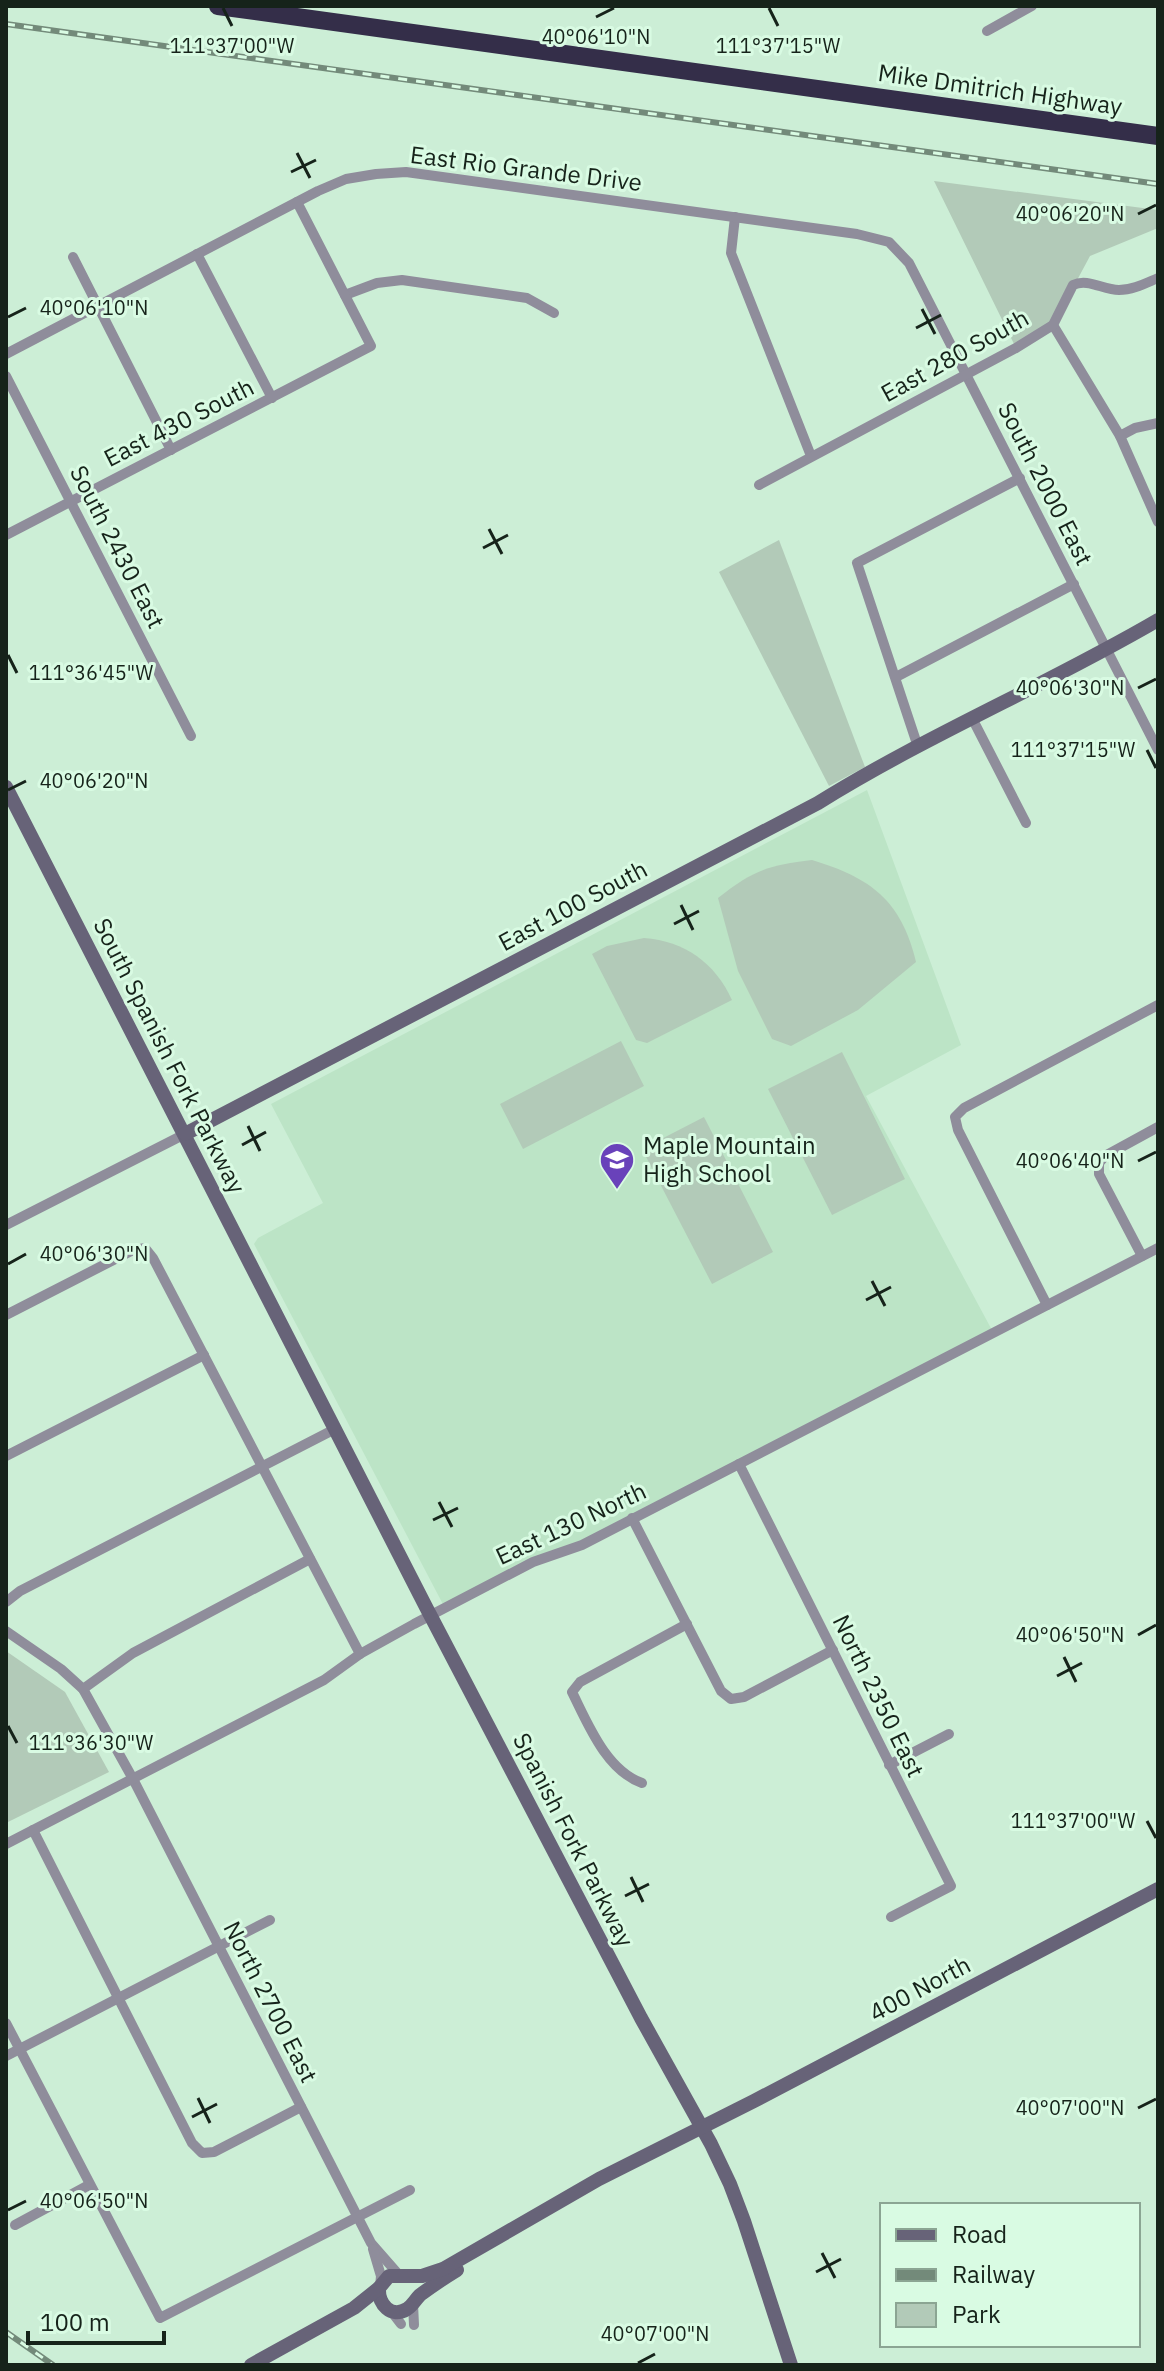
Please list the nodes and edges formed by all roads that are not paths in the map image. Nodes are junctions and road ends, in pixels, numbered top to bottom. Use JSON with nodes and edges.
{"nodes":[{"id":1,"x":218,"y":6,"type":"edge"},
{"id":2,"x":1032,"y":6,"type":"edge"},
{"id":3,"x":987,"y":31,"type":"dead end"},
{"id":4,"x":1158,"y":136,"type":"edge"},
{"id":5,"x":297,"y":202,"type":"junction"},
{"id":6,"x":735,"y":217,"type":"junction"},
{"id":7,"x":889,"y":242,"type":"joint"},
{"id":8,"x":197,"y":254,"type":"junction"},
{"id":9,"x":73,"y":257,"type":"dead end"},
{"id":10,"x":1158,"y":278,"type":"edge"},
{"id":11,"x":345,"y":295,"type":"junction"},
{"id":12,"x":97,"y":306,"type":"junction"},
{"id":13,"x":554,"y":313,"type":"dead end"},
{"id":14,"x":1053,"y":325,"type":"junction"},
{"id":15,"x":6,"y":354,"type":"edge"},
{"id":16,"x":966,"y":373,"type":"junction"},
{"id":17,"x":6,"y":376,"type":"edge"},
{"id":18,"x":272,"y":398,"type":"junction"},
{"id":19,"x":1158,"y":423,"type":"edge"},
{"id":20,"x":1120,"y":436,"type":"junction"},
{"id":21,"x":171,"y":450,"type":"junction"},
{"id":22,"x":811,"y":456,"type":"junction"},
{"id":23,"x":1020,"y":478,"type":"junction"},
{"id":24,"x":759,"y":485,"type":"dead end"},
{"id":25,"x":72,"y":502,"type":"junction"},
{"id":26,"x":1158,"y":522,"type":"edge"},
{"id":27,"x":6,"y":535,"type":"edge"},
{"id":28,"x":1074,"y":584,"type":"junction"},
{"id":29,"x":1158,"y":620,"type":"edge"},
{"id":30,"x":1108,"y":649,"type":"junction"},
{"id":31,"x":896,"y":677,"type":"junction"},
{"id":32,"x":973,"y":720,"type":"junction"},
{"id":33,"x":191,"y":736,"type":"dead end"},
{"id":34,"x":918,"y":747,"type":"junction"},
{"id":35,"x":1158,"y":750,"type":"edge"},
{"id":36,"x":6,"y":787,"type":"edge"},
{"id":37,"x":1026,"y":823,"type":"dead end"},
{"id":38,"x":1158,"y":1005,"type":"edge"},
{"id":39,"x":1158,"y":1127,"type":"edge"},
{"id":40,"x":185,"y":1134,"type":"junction"},
{"id":41,"x":6,"y":1225,"type":"edge"},
{"id":42,"x":1158,"y":1248,"type":"edge"},
{"id":43,"x":1142,"y":1256,"type":"junction"},
{"id":44,"x":1047,"y":1305,"type":"junction"},
{"id":45,"x":6,"y":1315,"type":"edge"},
{"id":46,"x":294,"y":1345,"type":"joint"},
{"id":47,"x":204,"y":1355,"type":"junction"},
{"id":48,"x":335,"y":1429,"type":"junction"},
{"id":49,"x":6,"y":1456,"type":"edge"},
{"id":50,"x":739,"y":1464,"type":"junction"},
{"id":51,"x":263,"y":1467,"type":"junction"},
{"id":52,"x":632,"y":1518,"type":"junction"},
{"id":53,"x":310,"y":1559,"type":"junction"},
{"id":54,"x":6,"y":1602,"type":"edge"},
{"id":55,"x":433,"y":1616,"type":"junction"},
{"id":56,"x":687,"y":1624,"type":"junction"},
{"id":57,"x":6,"y":1631,"type":"edge"},
{"id":58,"x":833,"y":1650,"type":"junction"},
{"id":59,"x":360,"y":1654,"type":"junction"},
{"id":60,"x":83,"y":1689,"type":"junction"},
{"id":61,"x":949,"y":1734,"type":"dead end"},
{"id":62,"x":889,"y":1765,"type":"junction"},
{"id":63,"x":133,"y":1779,"type":"junction"},
{"id":64,"x":642,"y":1783,"type":"dead end"},
{"id":65,"x":33,"y":1830,"type":"junction"},
{"id":66,"x":6,"y":1844,"type":"edge"},
{"id":67,"x":1158,"y":1889,"type":"edge"},
{"id":68,"x":891,"y":1917,"type":"dead end"},
{"id":69,"x":270,"y":1920,"type":"dead end"},
{"id":70,"x":219,"y":1946,"type":"junction"},
{"id":71,"x":119,"y":1997,"type":"junction"},
{"id":72,"x":6,"y":2023,"type":"edge"},
{"id":73,"x":20,"y":2049,"type":"junction"},
{"id":74,"x":6,"y":2056,"type":"edge"},
{"id":75,"x":301,"y":2107,"type":"junction"},
{"id":76,"x":703,"y":2128,"type":"junction"},
{"id":77,"x":89,"y":2185,"type":"junction"},
{"id":78,"x":410,"y":2190,"type":"dead end"},
{"id":79,"x":358,"y":2217,"type":"junction"},
{"id":80,"x":15,"y":2225,"type":"dead end"},
{"id":81,"x":371,"y":2243,"type":"junction"},
{"id":82,"x":401,"y":2275,"type":"junction"},
{"id":83,"x":380,"y":2288,"type":"junction"},
{"id":84,"x":414,"y":2302,"type":"junction"},
{"id":85,"x":389,"y":2310,"type":"junction"},
{"id":86,"x":401,"y":2324,"type":"dead end"},
{"id":87,"x":414,"y":2325,"type":"dead end"},
{"id":88,"x":298,"y":2340,"type":"junction"},
{"id":89,"x":251,"y":2365,"type":"edge"},
{"id":90,"x":791,"y":2365,"type":"edge"}],
"edges":[{"from":1,"to":4,"type":"highway","name":"Mike Dmitrich Highway"},
{"from":2,"to":3,"type":"street"},
{"from":5,"to":6,"type":"street","name":"East Rio Grande Drive"},
{"from":5,"to":8,"type":"street","name":"East Rio Grande Drive"},
{"from":5,"to":11,"type":"street"},
{"from":6,"to":7,"type":"street","name":"East Rio Grande Drive"},
{"from":6,"to":22,"type":"street"},
{"from":7,"to":16,"type":"street","name":"South 2000 East"},
{"from":8,"to":12,"type":"street","name":"East Rio Grande Drive"},
{"from":8,"to":18,"type":"street"},
{"from":9,"to":12,"type":"street"},
{"from":10,"to":14,"type":"street","name":"East 280 South"},
{"from":11,"to":13,"type":"street"},
{"from":11,"to":18,"type":"street","name":"East 430 South"},
{"from":12,"to":15,"type":"street","name":"East Rio Grande Drive"},
{"from":12,"to":21,"type":"street"},
{"from":14,"to":16,"type":"street","name":"East 280 South"},
{"from":14,"to":20,"type":"street"},
{"from":16,"to":22,"type":"street","name":"East 280 South"},
{"from":16,"to":23,"type":"street","name":"South 2000 East"},
{"from":17,"to":25,"type":"street","name":"South 2430 East"},
{"from":18,"to":21,"type":"street","name":"East 430 South"},
{"from":19,"to":20,"type":"street"},
{"from":20,"to":26,"type":"street"},
{"from":21,"to":25,"type":"street","name":"East 430 South"},
{"from":22,"to":24,"type":"street","name":"East 280 South"},
{"from":23,"to":28,"type":"street","name":"South 2000 East"},
{"from":23,"to":31,"type":"street"},
{"from":25,"to":27,"type":"street","name":"East 430 South"},
{"from":25,"to":33,"type":"street","name":"South 2430 East"},
{"from":28,"to":30,"type":"street","name":"South 2000 East"},
{"from":28,"to":31,"type":"street"},
{"from":29,"to":30,"type":"street","name":"East 100 South"},
{"from":30,"to":32,"type":"street","name":"East 100 South"},
{"from":30,"to":35,"type":"street","name":"South 2000 East"},
{"from":31,"to":34,"type":"street"},
{"from":32,"to":34,"type":"street","name":"East 100 South"},
{"from":32,"to":37,"type":"street"},
{"from":34,"to":40,"type":"street","name":"East 100 South"},
{"from":36,"to":40,"type":"street","name":"South Spanish Fork Parkway"},
{"from":38,"to":44,"type":"street"},
{"from":39,"to":43,"type":"street"},
{"from":40,"to":41,"type":"street","name":"East 100 South"},
{"from":40,"to":46,"type":"street","name":"South Spanish Fork Parkway"},
{"from":42,"to":43,"type":"street","name":"East 130 North"},
{"from":43,"to":44,"type":"street","name":"East 130 North"},
{"from":44,"to":50,"type":"street","name":"East 130 North"},
{"from":45,"to":47,"type":"street"},
{"from":46,"to":48,"type":"street","name":"Spanish Fork Parkway"},
{"from":47,"to":49,"type":"street"},
{"from":47,"to":51,"type":"street"},
{"from":48,"to":51,"type":"street"},
{"from":48,"to":55,"type":"street","name":"Spanish Fork Parkway"},
{"from":50,"to":52,"type":"street","name":"East 130 North"},
{"from":50,"to":58,"type":"street","name":"North 2350 East"},
{"from":51,"to":53,"type":"street"},
{"from":51,"to":54,"type":"street"},
{"from":52,"to":55,"type":"street","name":"East 130 North"},
{"from":52,"to":56,"type":"street"},
{"from":53,"to":59,"type":"street"},
{"from":53,"to":60,"type":"street"},
{"from":55,"to":59,"type":"street","name":"East 130 North"},
{"from":55,"to":76,"type":"street","name":"Spanish Fork Parkway"},
{"from":56,"to":58,"type":"street"},
{"from":56,"to":64,"type":"street"},
{"from":57,"to":60,"type":"street"},
{"from":58,"to":62,"type":"street","name":"North 2350 East"},
{"from":59,"to":63,"type":"street","name":"East 130 North"},
{"from":60,"to":63,"type":"street","name":"North 2700 East"},
{"from":61,"to":62,"type":"street"},
{"from":62,"to":68,"type":"street","name":"North 2350 East"},
{"from":63,"to":65,"type":"street","name":"East 130 North"},
{"from":63,"to":70,"type":"street","name":"North 2700 East"},
{"from":65,"to":66,"type":"street","name":"East 130 North"},
{"from":65,"to":71,"type":"street"},
{"from":67,"to":76,"type":"street","name":"400 North"},
{"from":69,"to":70,"type":"street"},
{"from":70,"to":71,"type":"street"},
{"from":70,"to":75,"type":"street","name":"North 2700 East"},
{"from":71,"to":73,"type":"street"},
{"from":71,"to":75,"type":"street"},
{"from":72,"to":73,"type":"street"},
{"from":73,"to":74,"type":"street"},
{"from":73,"to":77,"type":"street"},
{"from":75,"to":79,"type":"street","name":"North 2700 East"},
{"from":76,"to":82,"type":"street","name":"400 North"},
{"from":76,"to":84,"type":"street","name":"400 North"},
{"from":76,"to":90,"type":"street","name":"Spanish Fork Parkway"},
{"from":77,"to":79,"type":"street"},
{"from":77,"to":80,"type":"street"},
{"from":78,"to":79,"type":"street"},
{"from":79,"to":81,"type":"street","name":"North 2700 East"},
{"from":81,"to":82,"type":"street","name":"North 2700 East"},
{"from":81,"to":83,"type":"street","name":"North 2700 East"},
{"from":82,"to":83,"type":"street"},
{"from":82,"to":84,"type":"street"},
{"from":83,"to":85,"type":"street"},
{"from":83,"to":88,"type":"street"},
{"from":84,"to":85,"type":"street"},
{"from":84,"to":87,"type":"street"},
{"from":85,"to":86,"type":"street"},
{"from":85,"to":88,"type":"street"},
{"from":88,"to":89,"type":"street"}]}
